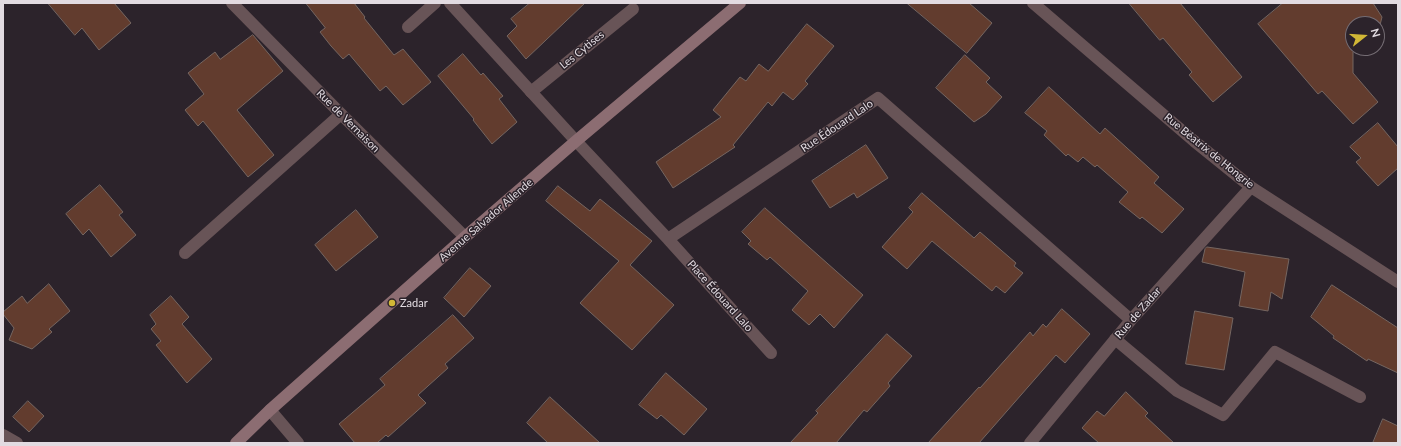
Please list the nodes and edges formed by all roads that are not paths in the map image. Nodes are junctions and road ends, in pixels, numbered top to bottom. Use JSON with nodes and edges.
{"nodes":[{"id":1,"x":232,"y":3,"type":"edge"},
{"id":2,"x":435,"y":3,"type":"edge"},
{"id":3,"x":450,"y":3,"type":"edge"},
{"id":4,"x":740,"y":3,"type":"edge"},
{"id":5,"x":1033,"y":3,"type":"edge"},
{"id":6,"x":633,"y":9,"type":"dead end"},
{"id":7,"x":408,"y":27,"type":"dead end"},
{"id":8,"x":531,"y":92,"type":"junction"},
{"id":9,"x":341,"y":114,"type":"junction"},
{"id":10,"x":576,"y":141,"type":"junction"},
{"id":11,"x":1251,"y":187,"type":"junction"},
{"id":12,"x":465,"y":237,"type":"junction"},
{"id":13,"x":668,"y":239,"type":"junction"},
{"id":14,"x":185,"y":252,"type":"dead end"},
{"id":15,"x":1398,"y":282,"type":"edge"},
{"id":16,"x":1131,"y":320,"type":"junction"},
{"id":17,"x":1115,"y":339,"type":"junction"},
{"id":18,"x":772,"y":353,"type":"dead end"},
{"id":19,"x":1360,"y":397,"type":"dead end"},
{"id":20,"x":270,"y":410,"type":"junction"},
{"id":21,"x":3,"y":435,"type":"edge"},
{"id":22,"x":17,"y":443,"type":"edge"},
{"id":23,"x":236,"y":443,"type":"edge"},
{"id":24,"x":298,"y":443,"type":"edge"},
{"id":25,"x":1030,"y":443,"type":"edge"}],
"edges":[{"from":1,"to":9,"type":"street","name":"Rue de Vernaison"},
{"from":2,"to":7,"type":"street"},
{"from":3,"to":8,"type":"street"},
{"from":4,"to":10,"type":"street","name":"Avenue Salvador Allende"},
{"from":5,"to":11,"type":"street","name":"Rue Béatrix de Hongrie"},
{"from":6,"to":8,"type":"street","name":"Les Cytises"},
{"from":8,"to":10,"type":"street"},
{"from":9,"to":12,"type":"street","name":"Rue de Vernaison"},
{"from":9,"to":14,"type":"street"},
{"from":10,"to":12,"type":"street","name":"Avenue Salvador Allende"},
{"from":10,"to":13,"type":"street"},
{"from":11,"to":15,"type":"street","name":"Rue Béatrix de Hongrie"},
{"from":11,"to":16,"type":"street","name":"Rue de Zadar"},
{"from":12,"to":20,"type":"street","name":"Avenue Salvador Allende"},
{"from":13,"to":16,"type":"street","name":"Rue Édouard Lalo"},
{"from":13,"to":18,"type":"street","name":"Place Édouard Lalo"},
{"from":16,"to":17,"type":"street","name":"Rue de Zadar"},
{"from":17,"to":19,"type":"street"},
{"from":17,"to":25,"type":"street","name":"Rue de Zadar"},
{"from":20,"to":23,"type":"street","name":"Avenue Salvador Allende"},
{"from":20,"to":24,"type":"street"},
{"from":21,"to":22,"type":"street"}]}
